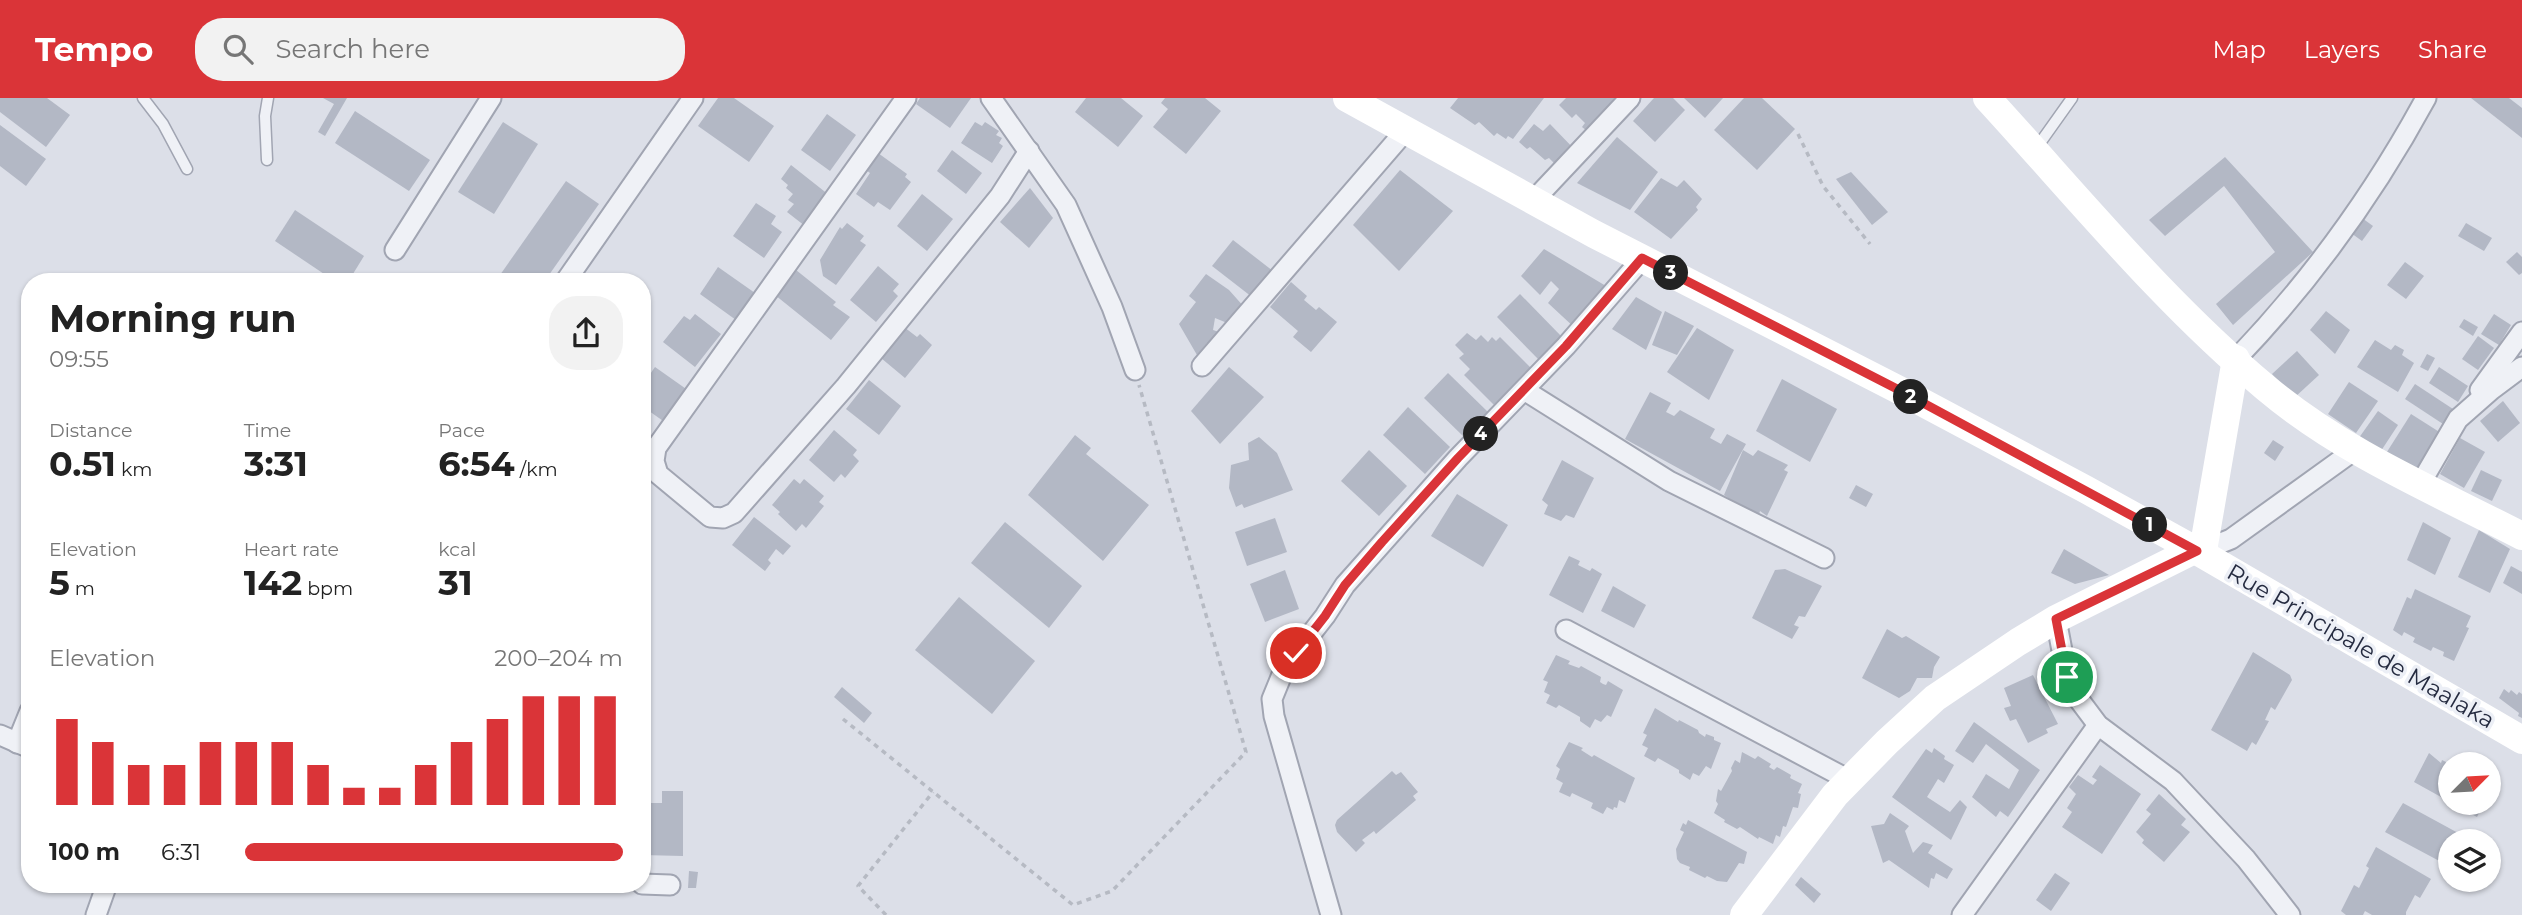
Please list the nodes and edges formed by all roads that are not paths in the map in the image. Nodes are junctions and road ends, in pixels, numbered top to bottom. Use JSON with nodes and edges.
{"nodes":[{"id":1,"x":143,"y":98,"type":"edge"},
{"id":2,"x":268,"y":98,"type":"edge"},
{"id":3,"x":491,"y":98,"type":"edge"},
{"id":4,"x":693,"y":98,"type":"edge"},
{"id":5,"x":906,"y":98,"type":"edge"},
{"id":6,"x":991,"y":98,"type":"edge"},
{"id":7,"x":1347,"y":98,"type":"edge"},
{"id":8,"x":1630,"y":98,"type":"edge"},
{"id":9,"x":1987,"y":98,"type":"edge"},
{"id":10,"x":2072,"y":98,"type":"edge"},
{"id":11,"x":2426,"y":98,"type":"edge"},
{"id":12,"x":1406,"y":130,"type":"junction"},
{"id":13,"x":2035,"y":150,"type":"junction"},
{"id":14,"x":1028,"y":151,"type":"junction"},
{"id":15,"x":267,"y":160,"type":"dead end"},
{"id":16,"x":187,"y":169,"type":"dead end"},
{"id":17,"x":1534,"y":200,"type":"junction"},
{"id":18,"x":395,"y":250,"type":"dead end"},
{"id":19,"x":1642,"y":258,"type":"junction"},
{"id":20,"x":571,"y":273,"type":"edge"},
{"id":21,"x":2522,"y":332,"type":"edge"},
{"id":22,"x":2236,"y":359,"type":"junction"},
{"id":23,"x":1202,"y":366,"type":"dead end"},
{"id":24,"x":2522,"y":367,"type":"edge"},
{"id":25,"x":1135,"y":370,"type":"road end"},
{"id":26,"x":1524,"y":390,"type":"junction"},
{"id":27,"x":2458,"y":419,"type":"junction"},
{"id":28,"x":2356,"y":449,"type":"junction"},
{"id":29,"x":2419,"y":486,"type":"junction"},
{"id":30,"x":2522,"y":536,"type":"edge"},
{"id":31,"x":2200,"y":548,"type":"junction"},
{"id":32,"x":1824,"y":558,"type":"dead end"},
{"id":33,"x":2056,"y":619,"type":"junction"},
{"id":34,"x":1566,"y":629,"type":"dead end"},
{"id":35,"x":2098,"y":725,"type":"junction"},
{"id":36,"x":2522,"y":740,"type":"edge"},
{"id":37,"x":1849,"y":780,"type":"junction"},
{"id":38,"x":651,"y":884,"type":"edge"},
{"id":39,"x":670,"y":885,"type":"dead end"},
{"id":40,"x":104,"y":893,"type":"edge"},
{"id":41,"x":96,"y":915,"type":"edge"},
{"id":42,"x":1331,"y":915,"type":"edge"},
{"id":43,"x":1744,"y":915,"type":"edge"},
{"id":44,"x":1962,"y":915,"type":"edge"},
{"id":45,"x":2290,"y":915,"type":"edge"}],
"edges":[{"from":1,"to":16,"type":"lane"},
{"from":2,"to":15,"type":"lane"},
{"from":3,"to":18,"type":"street"},
{"from":4,"to":20,"type":"street"},
{"from":5,"to":14,"type":"street"},
{"from":6,"to":14,"type":"street"},
{"from":7,"to":12,"type":"street","name":"Rue Principale de Maalaka"},
{"from":8,"to":17,"type":"street"},
{"from":9,"to":13,"type":"street"},
{"from":10,"to":13,"type":"lane"},
{"from":11,"to":22,"type":"street"},
{"from":12,"to":17,"type":"street","name":"Rue Principale de Maalaka"},
{"from":12,"to":23,"type":"street"},
{"from":13,"to":22,"type":"street"},
{"from":14,"to":25,"type":"street"},
{"from":17,"to":19,"type":"street","name":"Rue Principale de Maalaka"},
{"from":19,"to":26,"type":"street"},
{"from":19,"to":31,"type":"street","name":"Rue Principale de Maalaka"},
{"from":21,"to":27,"type":"street"},
{"from":22,"to":28,"type":"street"},
{"from":22,"to":31,"type":"street"},
{"from":24,"to":27,"type":"street"},
{"from":26,"to":32,"type":"street"},
{"from":26,"to":42,"type":"street"},
{"from":27,"to":29,"type":"street"},
{"from":28,"to":29,"type":"street"},
{"from":28,"to":31,"type":"street"},
{"from":29,"to":30,"type":"street"},
{"from":31,"to":33,"type":"street"},
{"from":31,"to":36,"type":"street","name":"Rue Principale de Maalaka"},
{"from":33,"to":35,"type":"street"},
{"from":33,"to":37,"type":"street"},
{"from":34,"to":37,"type":"street"},
{"from":35,"to":44,"type":"street"},
{"from":35,"to":45,"type":"street"},
{"from":37,"to":43,"type":"street"},
{"from":38,"to":39,"type":"street"},
{"from":40,"to":41,"type":"street"}]}
